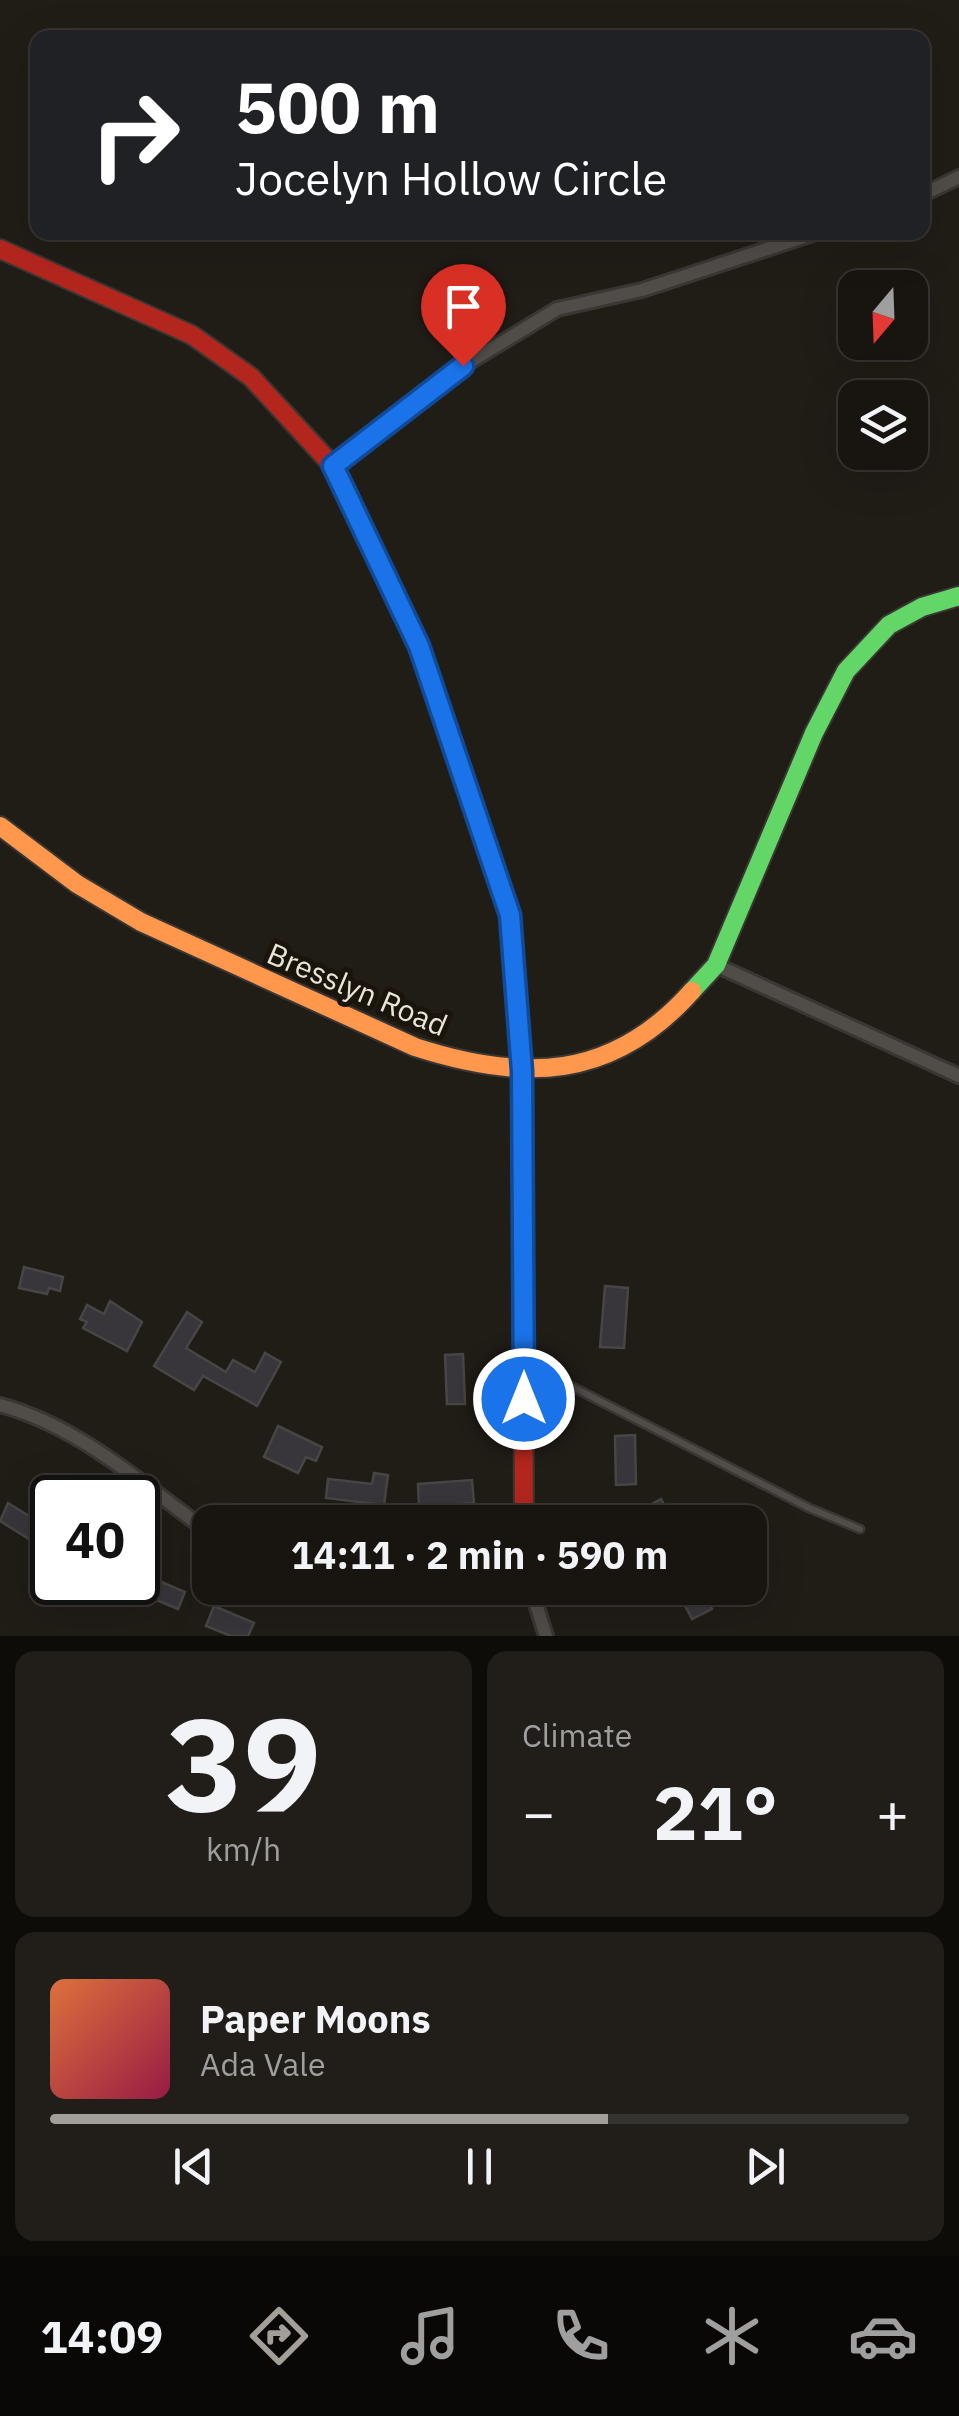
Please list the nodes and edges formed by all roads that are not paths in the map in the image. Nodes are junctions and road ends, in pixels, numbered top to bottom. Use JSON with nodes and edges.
{"nodes":[{"id":1,"x":959,"y":178,"type":"edge"},
{"id":2,"x":930,"y":191,"type":"edge"},
{"id":3,"x":795,"y":240,"type":"edge"},
{"id":4,"x":0,"y":248,"type":"edge"},
{"id":5,"x":333,"y":466,"type":"junction"},
{"id":6,"x":959,"y":596,"type":"edge"},
{"id":7,"x":0,"y":826,"type":"edge"},
{"id":8,"x":716,"y":966,"type":"junction"},
{"id":9,"x":522,"y":1071,"type":"junction"},
{"id":10,"x":959,"y":1076,"type":"edge"},
{"id":11,"x":524,"y":1366,"type":"junction"},
{"id":12,"x":0,"y":1405,"type":"edge"},
{"id":13,"x":524,"y":1505,"type":"edge"},
{"id":14,"x":192,"y":1521,"type":"edge"},
{"id":15,"x":860,"y":1530,"type":"dead end"},
{"id":16,"x":536,"y":1605,"type":"edge"},
{"id":17,"x":546,"y":1636,"type":"edge"}],
"edges":[{"from":1,"to":2,"type":"street"},
{"from":3,"to":5,"type":"street"},
{"from":4,"to":5,"type":"street"},
{"from":5,"to":9,"type":"street"},
{"from":6,"to":8,"type":"street","name":"Bresslyn Road"},
{"from":7,"to":9,"type":"street","name":"Bresslyn Road"},
{"from":8,"to":9,"type":"street","name":"Bresslyn Road"},
{"from":8,"to":10,"type":"street"},
{"from":9,"to":11,"type":"street"},
{"from":11,"to":13,"type":"street"},
{"from":11,"to":15,"type":"lane"},
{"from":12,"to":14,"type":"street"},
{"from":16,"to":17,"type":"street"}]}
